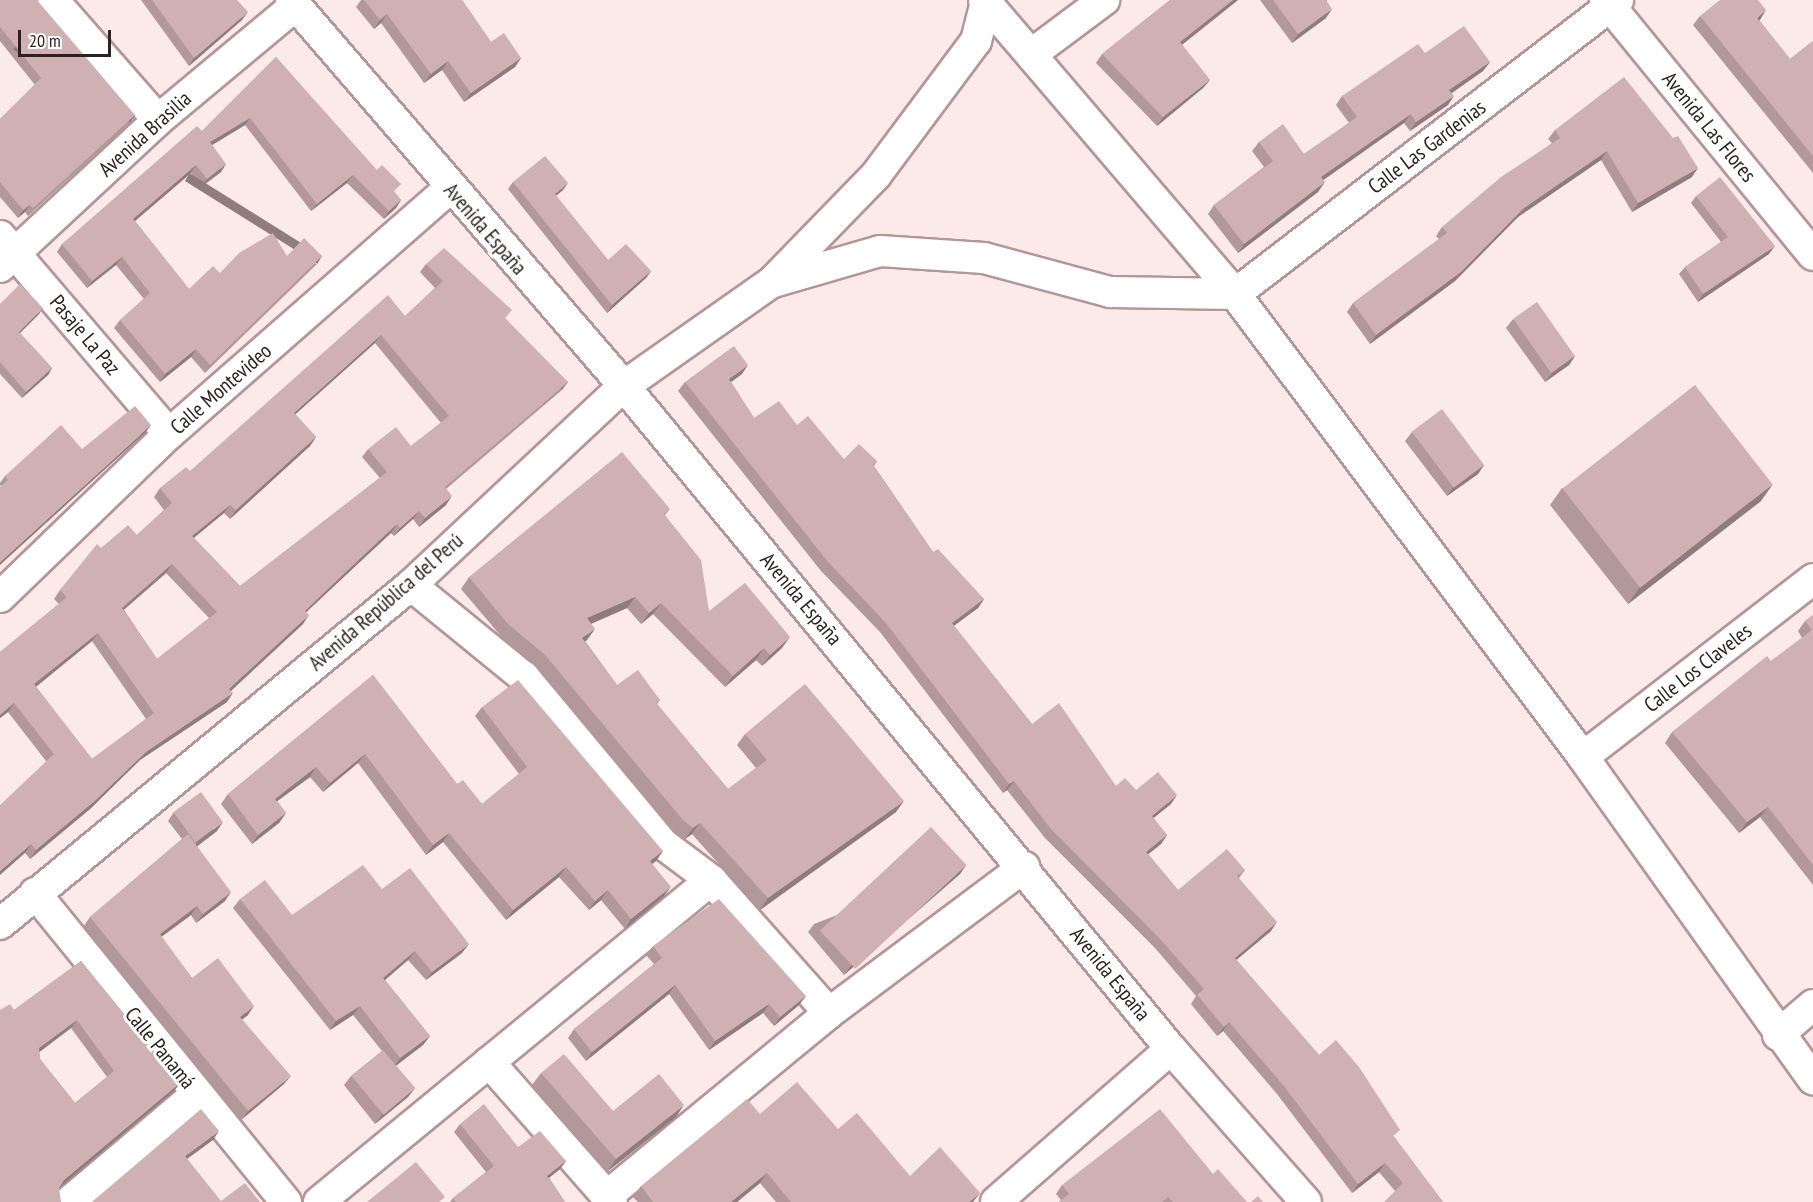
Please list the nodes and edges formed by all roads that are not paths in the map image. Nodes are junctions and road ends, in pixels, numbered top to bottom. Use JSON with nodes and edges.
{"nodes":[{"id":1,"x":53,"y":0,"type":"edge"},
{"id":2,"x":1104,"y":0,"type":"edge"},
{"id":3,"x":985,"y":1,"type":"edge"},
{"id":4,"x":1611,"y":2,"type":"edge"},
{"id":5,"x":293,"y":3,"type":"edge"},
{"id":6,"x":1033,"y":53,"type":"junction"},
{"id":7,"x":158,"y":120,"type":"junction"},
{"id":8,"x":449,"y":189,"type":"junction"},
{"id":9,"x":5,"y":252,"type":"edge"},
{"id":10,"x":1813,"y":255,"type":"edge"},
{"id":11,"x":771,"y":282,"type":"junction"},
{"id":12,"x":1235,"y":294,"type":"junction"},
{"id":13,"x":624,"y":386,"type":"junction"},
{"id":14,"x":169,"y":434,"type":"junction"},
{"id":15,"x":1813,"y":579,"type":"edge"},
{"id":16,"x":411,"y":585,"type":"junction"},
{"id":17,"x":0,"y":597,"type":"edge"},
{"id":18,"x":1583,"y":757,"type":"junction"},
{"id":19,"x":1024,"y":867,"type":"junction"},
{"id":20,"x":711,"y":880,"type":"junction"},
{"id":21,"x":35,"y":893,"type":"junction"},
{"id":22,"x":0,"y":924,"type":"edge"},
{"id":23,"x":1813,"y":1005,"type":"edge"},
{"id":24,"x":829,"y":1013,"type":"junction"},
{"id":25,"x":1779,"y":1035,"type":"junction"},
{"id":26,"x":1171,"y":1049,"type":"junction"},
{"id":27,"x":489,"y":1062,"type":"junction"},
{"id":28,"x":1813,"y":1079,"type":"edge"},
{"id":29,"x":198,"y":1094,"type":"junction"},
{"id":30,"x":609,"y":1199,"type":"edge"},
{"id":31,"x":69,"y":1202,"type":"edge"},
{"id":32,"x":285,"y":1202,"type":"edge"},
{"id":33,"x":319,"y":1202,"type":"edge"},
{"id":34,"x":996,"y":1202,"type":"edge"},
{"id":35,"x":1306,"y":1202,"type":"edge"}],
"edges":[{"from":1,"to":7,"type":"street"},
{"from":2,"to":6,"type":"street"},
{"from":3,"to":6,"type":"street"},
{"from":3,"to":11,"type":"street"},
{"from":4,"to":10,"type":"street","name":"Avenida Las Flores"},
{"from":4,"to":12,"type":"street","name":"Calle Las Gardenias"},
{"from":5,"to":7,"type":"street","name":"Avenida Brasilia"},
{"from":5,"to":8,"type":"street","name":"Avenida España"},
{"from":6,"to":12,"type":"street"},
{"from":7,"to":9,"type":"street","name":"Avenida Brasilia"},
{"from":8,"to":13,"type":"street","name":"Avenida España"},
{"from":8,"to":14,"type":"street","name":"Calle Montevideo"},
{"from":9,"to":14,"type":"street","name":"Pasaje La Paz"},
{"from":11,"to":12,"type":"street"},
{"from":11,"to":13,"type":"street","name":"Avenida República del Perú"},
{"from":12,"to":18,"type":"street"},
{"from":13,"to":16,"type":"street","name":"Avenida República del Perú"},
{"from":13,"to":19,"type":"street","name":"Avenida España"},
{"from":14,"to":17,"type":"street","name":"Calle Montevideo"},
{"from":15,"to":18,"type":"street","name":"Calle Los Claveles"},
{"from":16,"to":20,"type":"street"},
{"from":16,"to":21,"type":"street","name":"Avenida República del Perú"},
{"from":18,"to":25,"type":"street"},
{"from":19,"to":24,"type":"street"},
{"from":19,"to":26,"type":"street","name":"Avenida España"},
{"from":20,"to":24,"type":"street"},
{"from":20,"to":27,"type":"street"},
{"from":21,"to":22,"type":"street","name":"Avenida República del Perú"},
{"from":21,"to":29,"type":"street","name":"Calle Panamá"},
{"from":23,"to":25,"type":"street"},
{"from":24,"to":30,"type":"street"},
{"from":25,"to":28,"type":"street"},
{"from":26,"to":34,"type":"street"},
{"from":26,"to":35,"type":"street","name":"Avenida España"},
{"from":27,"to":30,"type":"street"},
{"from":27,"to":33,"type":"street"},
{"from":29,"to":31,"type":"street"},
{"from":29,"to":32,"type":"street","name":"Calle Panamá"}]}
